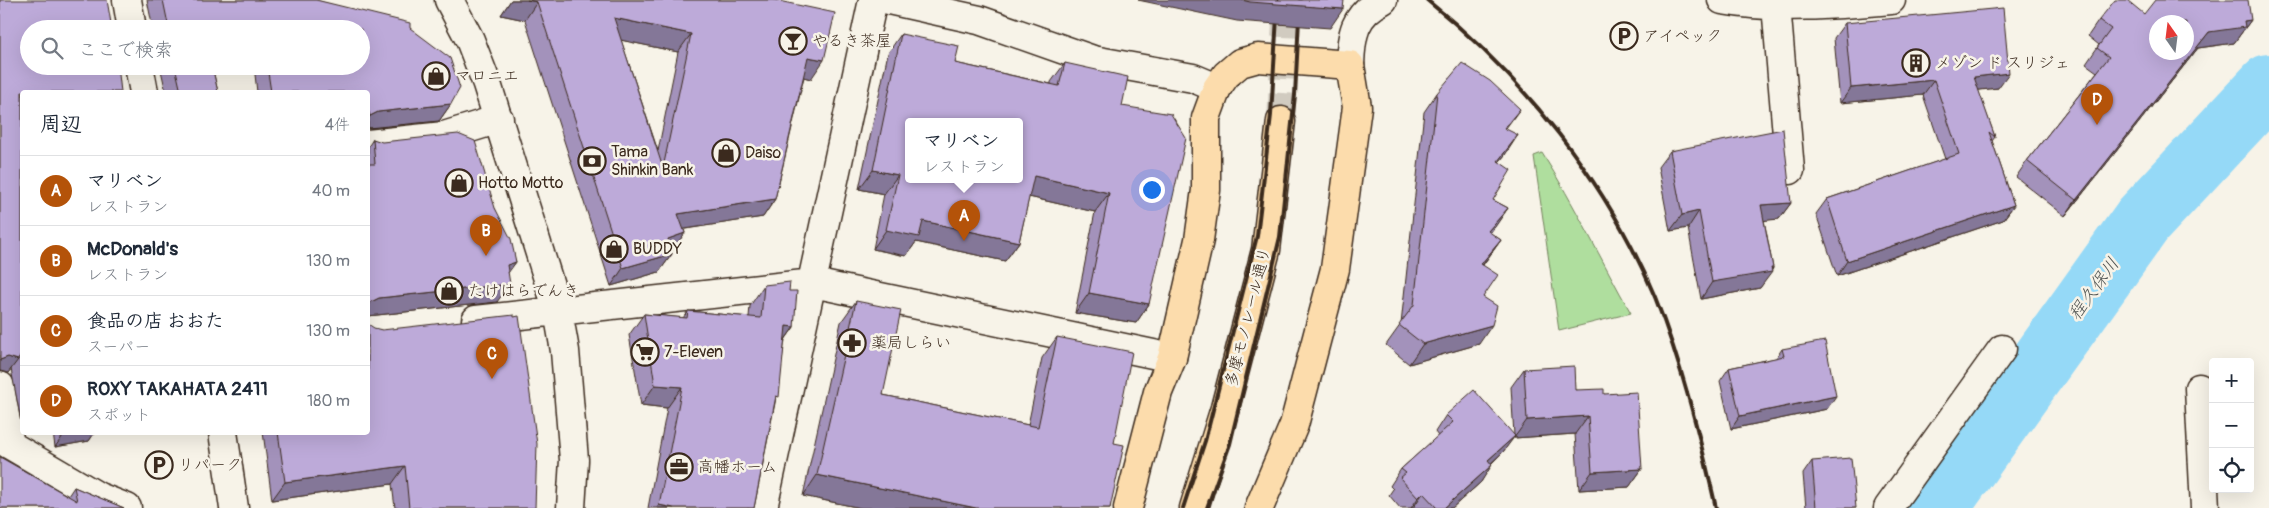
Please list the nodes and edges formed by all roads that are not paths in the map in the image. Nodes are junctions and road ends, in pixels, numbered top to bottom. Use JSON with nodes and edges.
{"nodes":[{"id":1,"x":127,"y":0,"type":"edge"},
{"id":2,"x":873,"y":0,"type":"edge"},
{"id":3,"x":889,"y":0,"type":"edge"},
{"id":4,"x":1383,"y":0,"type":"edge"},
{"id":5,"x":1722,"y":0,"type":"edge"},
{"id":6,"x":1891,"y":0,"type":"edge"},
{"id":7,"x":448,"y":1,"type":"edge"},
{"id":8,"x":1776,"y":5,"type":"junction"},
{"id":9,"x":130,"y":20,"type":"edge"},
{"id":10,"x":1350,"y":65,"type":"junction"},
{"id":11,"x":141,"y":75,"type":"edge"},
{"id":12,"x":1216,"y":88,"type":"junction"},
{"id":13,"x":144,"y":90,"type":"edge"},
{"id":14,"x":498,"y":119,"type":"junction"},
{"id":15,"x":1281,"y":121,"type":"tunnel mouth"},
{"id":16,"x":370,"y":144,"type":"edge"},
{"id":17,"x":1790,"y":170,"type":"dead end"},
{"id":18,"x":813,"y":283,"type":"junction"},
{"id":19,"x":558,"y":311,"type":"junction"},
{"id":20,"x":454,"y":322,"type":"edge"},
{"id":21,"x":2002,"y":349,"type":"dead end"},
{"id":22,"x":1172,"y":358,"type":"junction"},
{"id":23,"x":0,"y":386,"type":"edge"},
{"id":24,"x":2199,"y":388,"type":"dead end"},
{"id":25,"x":223,"y":435,"type":"edge"},
{"id":26,"x":5,"y":442,"type":"edge"},
{"id":27,"x":127,"y":508,"type":"edge"},
{"id":28,"x":234,"y":508,"type":"edge"},
{"id":29,"x":571,"y":508,"type":"edge"},
{"id":30,"x":763,"y":508,"type":"edge"},
{"id":31,"x":1128,"y":508,"type":"edge"},
{"id":32,"x":1194,"y":508,"type":"edge"},
{"id":33,"x":1260,"y":508,"type":"edge"},
{"id":34,"x":1888,"y":508,"type":"edge"},
{"id":35,"x":2205,"y":508,"type":"edge"}],
"edges":[{"from":1,"to":9,"type":"street"},
{"from":2,"to":18,"type":"street"},
{"from":3,"to":12,"type":"street"},
{"from":4,"to":10,"type":"street"},
{"from":5,"to":8,"type":"street"},
{"from":6,"to":8,"type":"street"},
{"from":7,"to":14,"type":"street"},
{"from":8,"to":17,"type":"street"},
{"from":10,"to":12,"type":"main road"},
{"from":10,"to":33,"type":"main road"},
{"from":11,"to":13,"type":"street"},
{"from":12,"to":22,"type":"main road"},
{"from":14,"to":16,"type":"street"},
{"from":14,"to":19,"type":"street"},
{"from":15,"to":32,"type":"main road","name":"多摩モノレール通り"},
{"from":18,"to":19,"type":"street"},
{"from":18,"to":22,"type":"street"},
{"from":18,"to":30,"type":"street"},
{"from":19,"to":20,"type":"street"},
{"from":19,"to":29,"type":"street"},
{"from":21,"to":34,"type":"street"},
{"from":22,"to":31,"type":"main road"},
{"from":23,"to":26,"type":"street"},
{"from":24,"to":35,"type":"street"},
{"from":25,"to":28,"type":"street"},
{"from":26,"to":27,"type":"street"}]}
